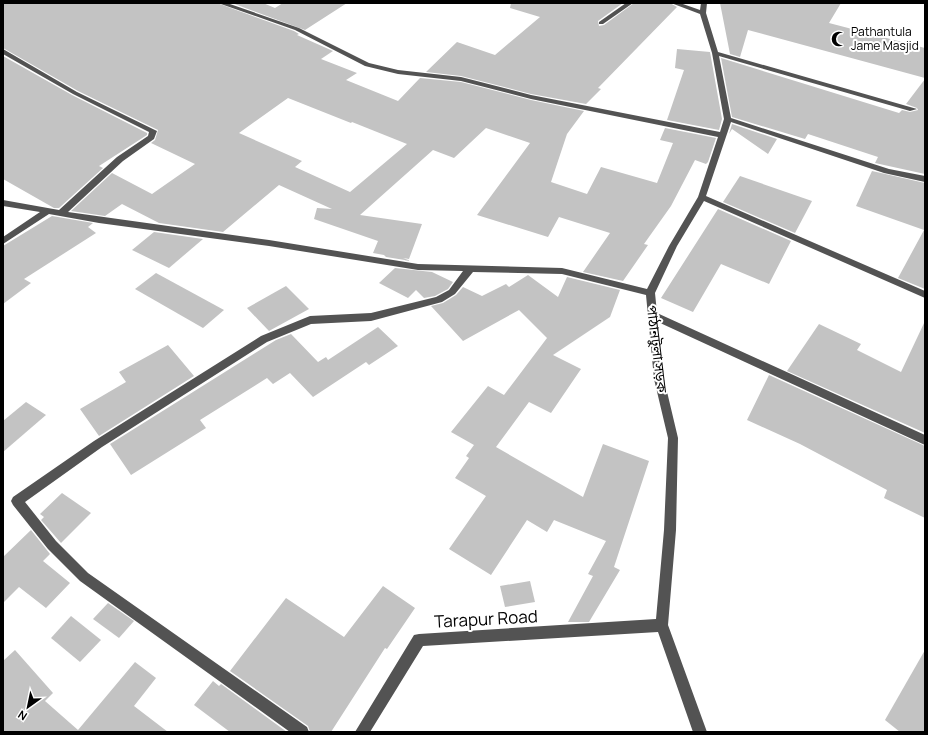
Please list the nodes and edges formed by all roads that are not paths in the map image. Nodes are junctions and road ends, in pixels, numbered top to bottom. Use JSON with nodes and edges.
{"nodes":[{"id":1,"x":221,"y":3,"type":"edge"},
{"id":2,"x":630,"y":3,"type":"edge"},
{"id":3,"x":674,"y":3,"type":"edge"},
{"id":4,"x":704,"y":3,"type":"edge"},
{"id":5,"x":703,"y":13,"type":"junction"},
{"id":6,"x":601,"y":23,"type":"dead end"},
{"id":7,"x":3,"y":51,"type":"edge"},
{"id":8,"x":715,"y":52,"type":"junction"},
{"id":9,"x":913,"y":109,"type":"dead end"},
{"id":10,"x":728,"y":119,"type":"junction"},
{"id":11,"x":722,"y":135,"type":"junction"},
{"id":12,"x":925,"y":179,"type":"edge"},
{"id":13,"x":702,"y":197,"type":"junction"},
{"id":14,"x":3,"y":203,"type":"edge"},
{"id":15,"x":48,"y":211,"type":"junction"},
{"id":16,"x":61,"y":213,"type":"junction"},
{"id":17,"x":3,"y":241,"type":"edge"},
{"id":18,"x":470,"y":269,"type":"junction"},
{"id":19,"x":650,"y":293,"type":"junction"},
{"id":20,"x":925,"y":295,"type":"edge"},
{"id":21,"x":652,"y":315,"type":"junction"},
{"id":22,"x":925,"y":440,"type":"edge"},
{"id":23,"x":662,"y":624,"type":"junction"},
{"id":24,"x":302,"y":732,"type":"edge"},
{"id":25,"x":362,"y":732,"type":"edge"},
{"id":26,"x":700,"y":732,"type":"edge"}],
"edges":[{"from":1,"to":11,"type":"street"},
{"from":2,"to":6,"type":"street"},
{"from":3,"to":5,"type":"street"},
{"from":4,"to":5,"type":"street"},
{"from":5,"to":8,"type":"street"},
{"from":7,"to":16,"type":"street"},
{"from":8,"to":9,"type":"street"},
{"from":8,"to":10,"type":"street"},
{"from":10,"to":11,"type":"street","name":"পাঠানটুলা সড়ক"},
{"from":10,"to":12,"type":"street"},
{"from":11,"to":13,"type":"street","name":"পাঠানটুলা সড়ক"},
{"from":13,"to":19,"type":"street","name":"পাঠানটুলা সড়ক"},
{"from":13,"to":20,"type":"street"},
{"from":14,"to":15,"type":"street"},
{"from":15,"to":16,"type":"street"},
{"from":15,"to":17,"type":"street"},
{"from":16,"to":18,"type":"street"},
{"from":18,"to":19,"type":"street"},
{"from":18,"to":24,"type":"street"},
{"from":19,"to":21,"type":"street","name":"পাঠানটুলা সড়ক"},
{"from":21,"to":22,"type":"street"},
{"from":21,"to":23,"type":"street","name":"পাঠানটুলা সড়ক"},
{"from":23,"to":25,"type":"street","name":"Tarapur Road"},
{"from":23,"to":26,"type":"street","name":"পাঠানটুলা সড়ক"}]}
